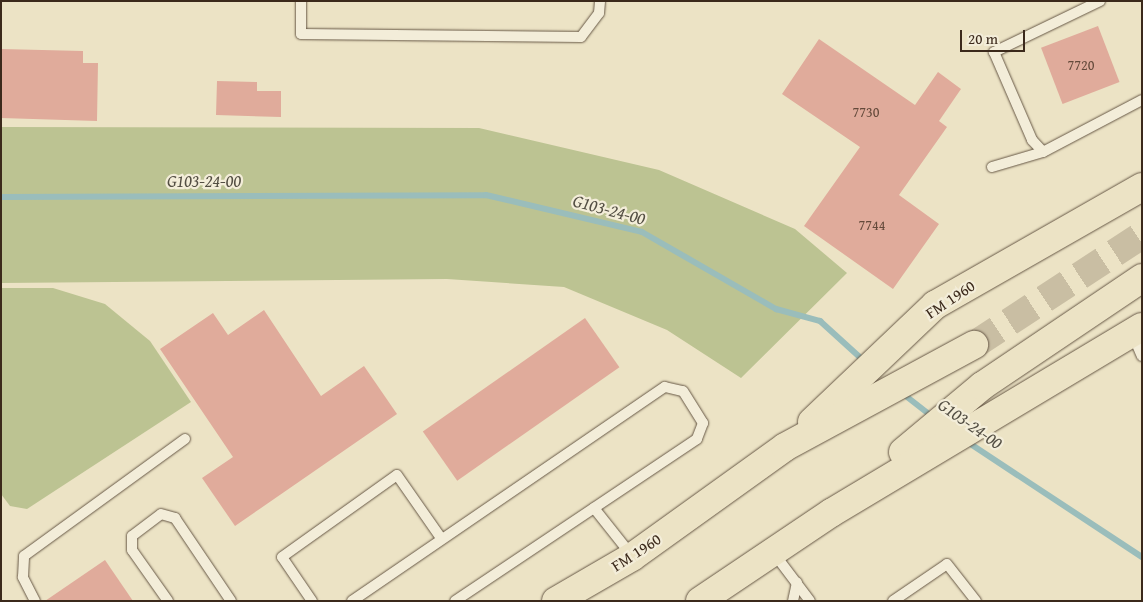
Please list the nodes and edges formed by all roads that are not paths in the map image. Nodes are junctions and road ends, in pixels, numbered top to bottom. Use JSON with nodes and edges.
{"nodes":[{"id":1,"x":302,"y":1,"type":"edge"},
{"id":2,"x":600,"y":1,"type":"edge"},
{"id":3,"x":1100,"y":1,"type":"edge"},
{"id":4,"x":1142,"y":100,"type":"edge"},
{"id":5,"x":1043,"y":152,"type":"junction"},
{"id":6,"x":992,"y":166,"type":"dead end"},
{"id":7,"x":1142,"y":187,"type":"edge"},
{"id":8,"x":1142,"y":278,"type":"edge"},
{"id":9,"x":1138,"y":338,"type":"edge"},
{"id":10,"x":974,"y":345,"type":"tunnel mouth"},
{"id":11,"x":185,"y":439,"type":"dead end"},
{"id":12,"x":785,"y":447,"type":"junction"},
{"id":13,"x":594,"y":508,"type":"junction"},
{"id":14,"x":831,"y":513,"type":"junction"},
{"id":15,"x":441,"y":538,"type":"junction"},
{"id":16,"x":772,"y":552,"type":"junction"},
{"id":17,"x":632,"y":557,"type":"junction"},
{"id":18,"x":797,"y":582,"type":"junction"},
{"id":19,"x":35,"y":601,"type":"edge"},
{"id":20,"x":168,"y":601,"type":"edge"},
{"id":21,"x":231,"y":601,"type":"edge"},
{"id":22,"x":312,"y":601,"type":"edge"},
{"id":23,"x":352,"y":601,"type":"edge"},
{"id":24,"x":455,"y":601,"type":"edge"},
{"id":25,"x":556,"y":601,"type":"edge"},
{"id":26,"x":700,"y":601,"type":"edge"},
{"id":27,"x":794,"y":601,"type":"edge"},
{"id":28,"x":810,"y":601,"type":"edge"},
{"id":29,"x":893,"y":601,"type":"edge"},
{"id":30,"x":976,"y":601,"type":"edge"}],
"edges":[{"from":1,"to":2,"type":"lane"},
{"from":3,"to":5,"type":"lane"},
{"from":4,"to":5,"type":"lane"},
{"from":5,"to":6,"type":"lane"},
{"from":7,"to":12,"type":"main road","name":"FM 1960","number":"FM 1960"},
{"from":8,"to":14,"type":"main road"},
{"from":9,"to":14,"type":"main road"},
{"from":10,"to":12,"type":"main road","name":"FM 1960"},
{"from":11,"to":19,"type":"lane"},
{"from":12,"to":17,"type":"main road","name":"FM 1960","number":"FM 1960"},
{"from":13,"to":15,"type":"lane"},
{"from":13,"to":17,"type":"lane"},
{"from":13,"to":24,"type":"lane"},
{"from":14,"to":16,"type":"main road"},
{"from":15,"to":22,"type":"lane"},
{"from":15,"to":23,"type":"lane"},
{"from":16,"to":18,"type":"lane"},
{"from":16,"to":26,"type":"main road"},
{"from":17,"to":25,"type":"main road","name":"FM 1960","number":"FM 1960"},
{"from":18,"to":27,"type":"lane"},
{"from":18,"to":28,"type":"lane"},
{"from":20,"to":21,"type":"lane"},
{"from":29,"to":30,"type":"lane"}]}
